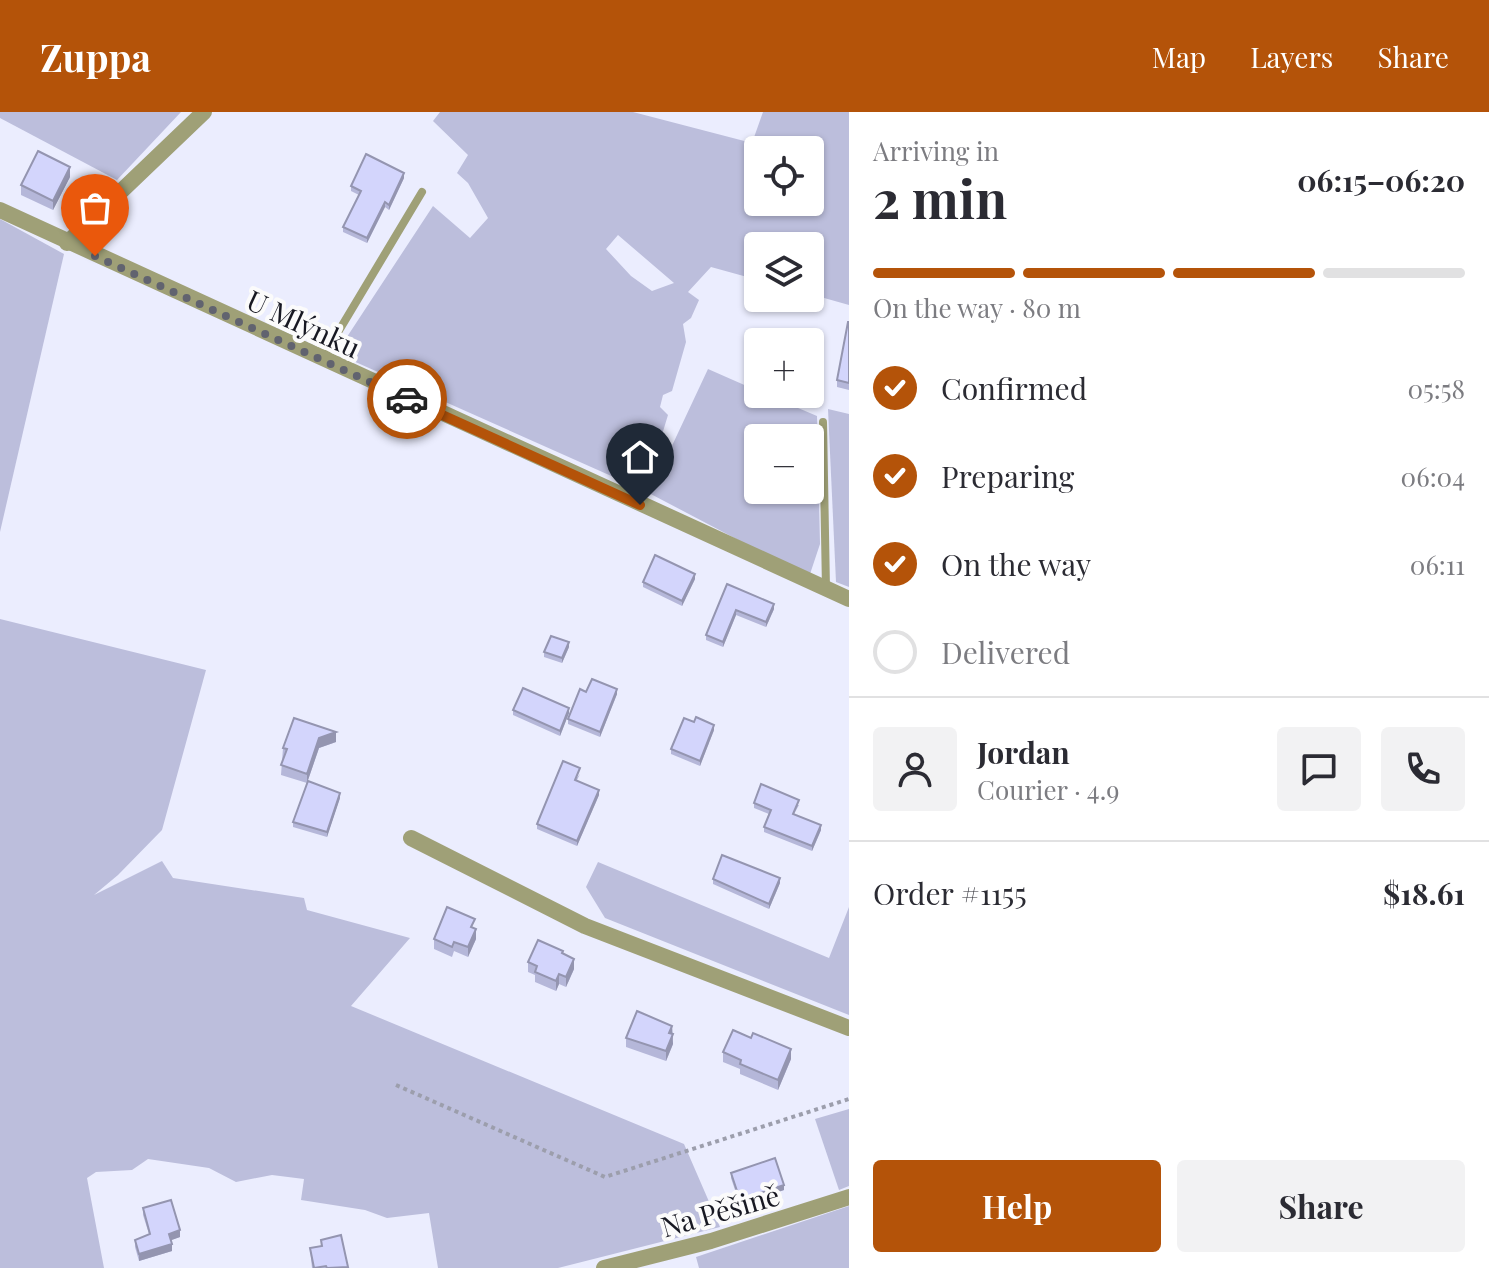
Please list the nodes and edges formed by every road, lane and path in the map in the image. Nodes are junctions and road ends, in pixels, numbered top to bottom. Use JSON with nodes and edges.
{"nodes":[{"id":1,"x":204,"y":112,"type":"edge"},
{"id":2,"x":422,"y":192,"type":"dead end"},
{"id":3,"x":0,"y":210,"type":"edge"},
{"id":4,"x":67,"y":243,"type":"junction"},
{"id":5,"x":322,"y":360,"type":"junction"},
{"id":6,"x":823,"y":422,"type":"dead end"},
{"id":7,"x":826,"y":590,"type":"junction"},
{"id":8,"x":849,"y":599,"type":"edge"},
{"id":9,"x":411,"y":838,"type":"dead end"},
{"id":10,"x":849,"y":1028,"type":"edge"},
{"id":11,"x":396,"y":1085,"type":"dead end"},
{"id":12,"x":849,"y":1099,"type":"edge"},
{"id":13,"x":849,"y":1197,"type":"edge"},
{"id":14,"x":604,"y":1268,"type":"edge"}],
"edges":[{"from":1,"to":4,"type":"street"},
{"from":2,"to":5,"type":"lane"},
{"from":3,"to":4,"type":"street","name":"U Mlýnku"},
{"from":4,"to":5,"type":"street","name":"U Mlýnku"},
{"from":5,"to":7,"type":"street","name":"U Mlýnku"},
{"from":6,"to":7,"type":"lane"},
{"from":7,"to":8,"type":"street","name":"U Mlýnku"},
{"from":9,"to":10,"type":"street"},
{"from":11,"to":12,"type":"path"},
{"from":13,"to":14,"type":"street","name":"Na Pěšině"}]}
